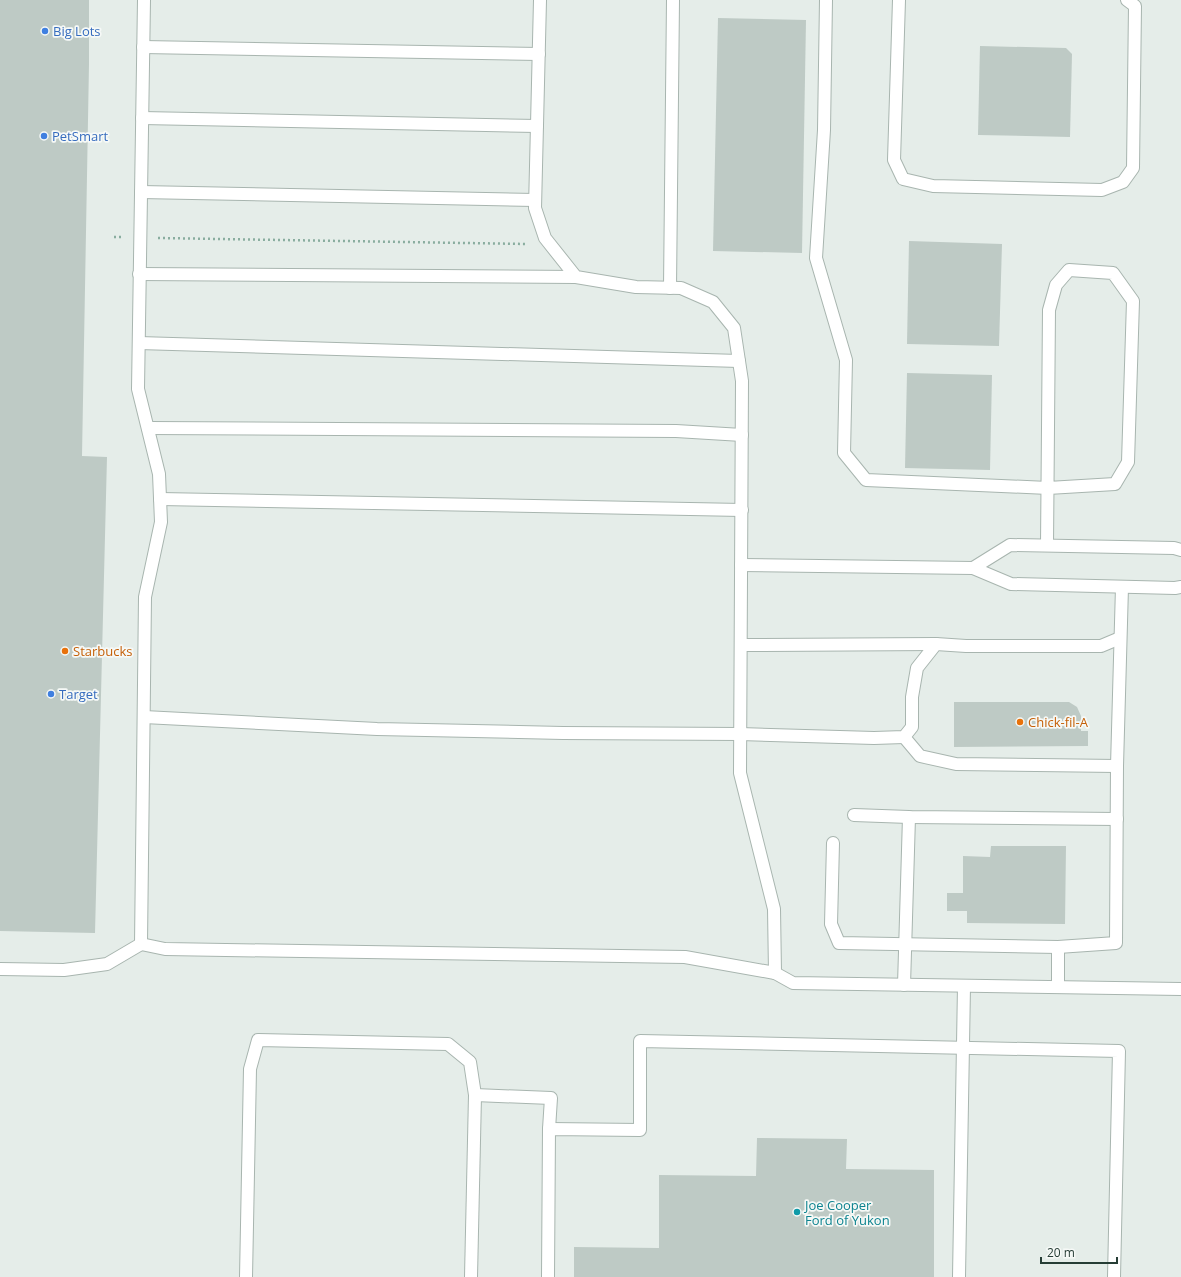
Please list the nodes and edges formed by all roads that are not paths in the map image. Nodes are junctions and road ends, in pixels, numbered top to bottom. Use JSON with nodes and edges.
{"nodes":[{"id":1,"x":144,"y":0,"type":"edge"},
{"id":2,"x":540,"y":0,"type":"edge"},
{"id":3,"x":673,"y":0,"type":"edge"},
{"id":4,"x":826,"y":0,"type":"edge"},
{"id":5,"x":899,"y":0,"type":"edge"},
{"id":6,"x":1126,"y":0,"type":"edge"},
{"id":7,"x":143,"y":47,"type":"junction"},
{"id":8,"x":539,"y":54,"type":"junction"},
{"id":9,"x":142,"y":118,"type":"junction"},
{"id":10,"x":537,"y":126,"type":"junction"},
{"id":11,"x":141,"y":192,"type":"junction"},
{"id":12,"x":535,"y":200,"type":"junction"},
{"id":13,"x":139,"y":274,"type":"junction"},
{"id":14,"x":576,"y":277,"type":"junction"},
{"id":15,"x":670,"y":288,"type":"junction"},
{"id":16,"x":138,"y":343,"type":"junction"},
{"id":17,"x":739,"y":361,"type":"junction"},
{"id":18,"x":148,"y":428,"type":"junction"},
{"id":19,"x":742,"y":435,"type":"junction"},
{"id":20,"x":1048,"y":488,"type":"junction"},
{"id":21,"x":160,"y":498,"type":"junction"},
{"id":22,"x":742,"y":510,"type":"junction"},
{"id":23,"x":1046,"y":545,"type":"junction"},
{"id":24,"x":1181,"y":550,"type":"edge"},
{"id":25,"x":741,"y":565,"type":"junction"},
{"id":26,"x":973,"y":568,"type":"junction"},
{"id":27,"x":1122,"y":587,"type":"junction"},
{"id":28,"x":1181,"y":587,"type":"edge"},
{"id":29,"x":1120,"y":638,"type":"junction"},
{"id":30,"x":936,"y":644,"type":"junction"},
{"id":31,"x":741,"y":645,"type":"junction"},
{"id":32,"x":144,"y":717,"type":"junction"},
{"id":33,"x":740,"y":734,"type":"junction"},
{"id":34,"x":904,"y":737,"type":"junction"},
{"id":35,"x":1117,"y":766,"type":"junction"},
{"id":36,"x":854,"y":815,"type":"dead end"},
{"id":37,"x":909,"y":817,"type":"junction"},
{"id":38,"x":1117,"y":819,"type":"junction"},
{"id":39,"x":833,"y":843,"type":"dead end"},
{"id":40,"x":141,"y":944,"type":"junction"},
{"id":41,"x":906,"y":944,"type":"junction"},
{"id":42,"x":1058,"y":947,"type":"junction"},
{"id":43,"x":0,"y":969,"type":"edge"},
{"id":44,"x":775,"y":973,"type":"junction"},
{"id":45,"x":904,"y":985,"type":"junction"},
{"id":46,"x":964,"y":986,"type":"junction"},
{"id":47,"x":1058,"y":987,"type":"junction"},
{"id":48,"x":1181,"y":989,"type":"edge"},
{"id":49,"x":962,"y":1049,"type":"junction"},
{"id":50,"x":475,"y":1095,"type":"junction"},
{"id":51,"x":549,"y":1129,"type":"junction"},
{"id":52,"x":246,"y":1277,"type":"edge"},
{"id":53,"x":471,"y":1277,"type":"edge"},
{"id":54,"x":548,"y":1277,"type":"edge"},
{"id":55,"x":959,"y":1277,"type":"edge"},
{"id":56,"x":1114,"y":1277,"type":"edge"}],
"edges":[{"from":1,"to":7,"type":"lane"},
{"from":2,"to":8,"type":"lane"},
{"from":3,"to":15,"type":"lane"},
{"from":4,"to":20,"type":"lane"},
{"from":5,"to":6,"type":"lane"},
{"from":7,"to":8,"type":"lane"},
{"from":7,"to":9,"type":"lane"},
{"from":8,"to":10,"type":"lane"},
{"from":9,"to":10,"type":"lane"},
{"from":9,"to":11,"type":"lane"},
{"from":10,"to":12,"type":"lane"},
{"from":11,"to":12,"type":"lane"},
{"from":11,"to":13,"type":"lane"},
{"from":12,"to":14,"type":"lane"},
{"from":13,"to":14,"type":"lane"},
{"from":13,"to":16,"type":"lane"},
{"from":14,"to":15,"type":"lane"},
{"from":15,"to":17,"type":"lane"},
{"from":16,"to":17,"type":"lane"},
{"from":16,"to":18,"type":"lane"},
{"from":17,"to":19,"type":"lane"},
{"from":18,"to":19,"type":"lane"},
{"from":18,"to":21,"type":"lane"},
{"from":19,"to":22,"type":"lane"},
{"from":20,"to":20,"type":"lane"},
{"from":20,"to":23,"type":"lane"},
{"from":21,"to":22,"type":"lane"},
{"from":21,"to":32,"type":"lane"},
{"from":22,"to":25,"type":"lane"},
{"from":23,"to":24,"type":"lane"},
{"from":23,"to":26,"type":"lane"},
{"from":25,"to":26,"type":"lane"},
{"from":25,"to":31,"type":"lane"},
{"from":26,"to":27,"type":"lane"},
{"from":27,"to":28,"type":"lane"},
{"from":27,"to":29,"type":"lane"},
{"from":29,"to":30,"type":"lane"},
{"from":29,"to":35,"type":"lane"},
{"from":30,"to":31,"type":"lane"},
{"from":30,"to":34,"type":"lane"},
{"from":31,"to":33,"type":"lane"},
{"from":32,"to":33,"type":"lane"},
{"from":32,"to":40,"type":"lane"},
{"from":33,"to":34,"type":"lane"},
{"from":33,"to":44,"type":"lane"},
{"from":34,"to":35,"type":"lane"},
{"from":35,"to":38,"type":"lane"},
{"from":36,"to":37,"type":"lane"},
{"from":37,"to":38,"type":"lane"},
{"from":37,"to":41,"type":"lane"},
{"from":38,"to":42,"type":"lane"},
{"from":39,"to":41,"type":"lane"},
{"from":40,"to":43,"type":"lane"},
{"from":40,"to":44,"type":"lane"},
{"from":41,"to":42,"type":"lane"},
{"from":41,"to":45,"type":"lane"},
{"from":42,"to":47,"type":"lane"},
{"from":44,"to":45,"type":"lane"},
{"from":45,"to":46,"type":"lane"},
{"from":46,"to":47,"type":"lane"},
{"from":46,"to":49,"type":"lane"},
{"from":47,"to":48,"type":"lane"},
{"from":49,"to":51,"type":"lane"},
{"from":49,"to":55,"type":"lane"},
{"from":49,"to":56,"type":"lane"},
{"from":50,"to":51,"type":"lane"},
{"from":50,"to":52,"type":"lane"},
{"from":50,"to":53,"type":"lane"},
{"from":51,"to":54,"type":"lane"}]}
